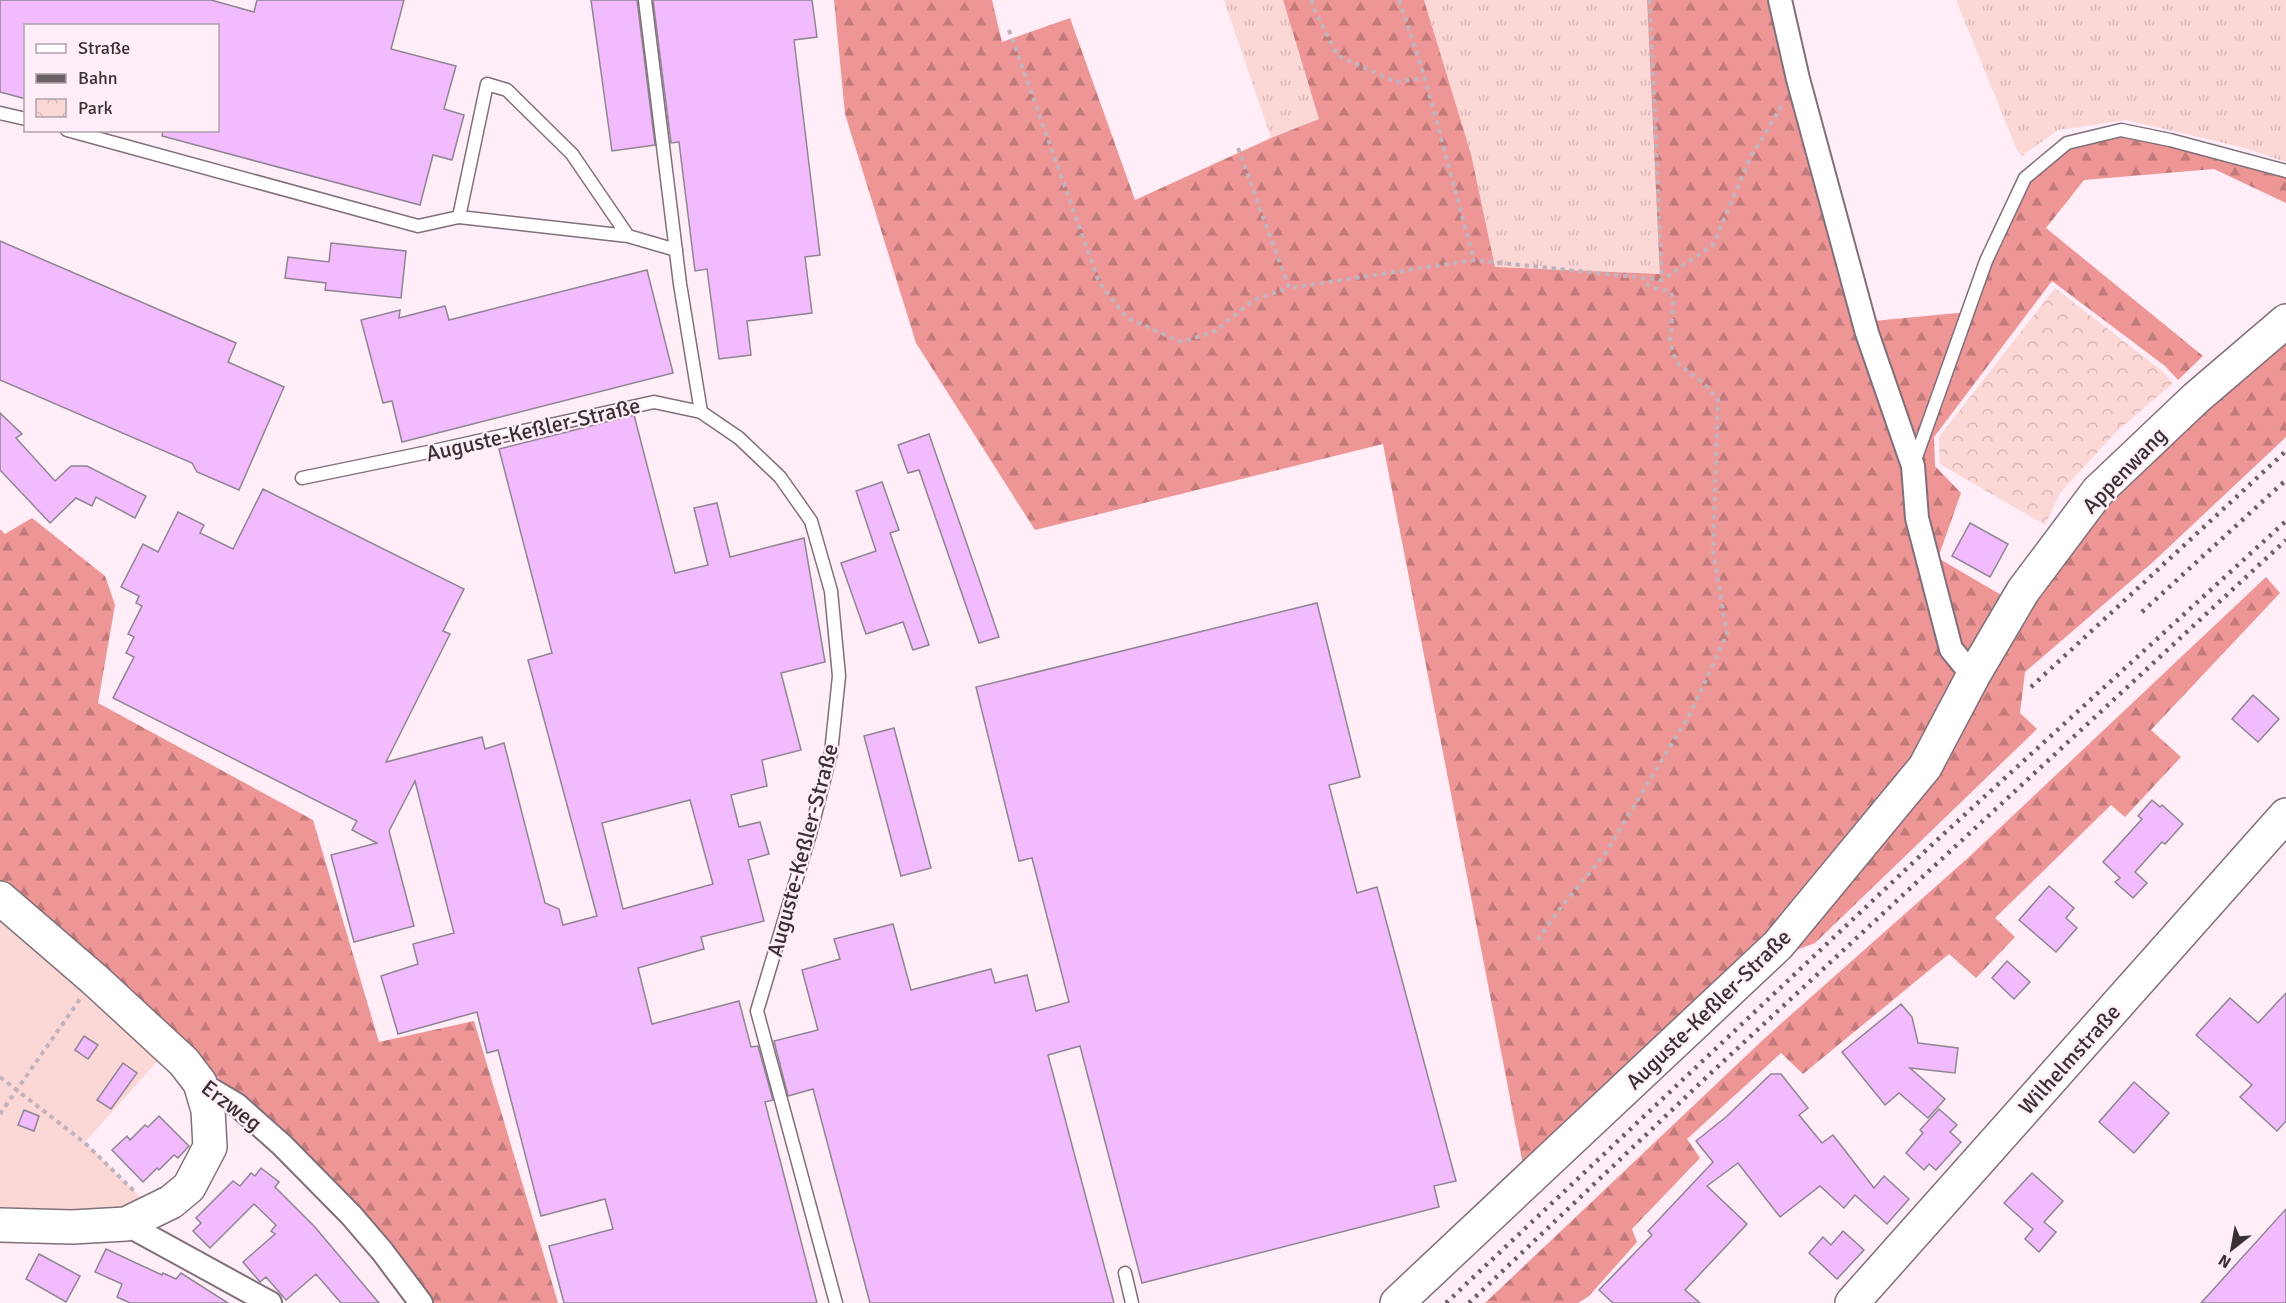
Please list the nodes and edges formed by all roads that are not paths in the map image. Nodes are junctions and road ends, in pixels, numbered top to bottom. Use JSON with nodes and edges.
{"nodes":[{"id":1,"x":645,"y":0,"type":"edge"},
{"id":2,"x":1780,"y":0,"type":"edge"},
{"id":3,"x":0,"y":112,"type":"edge"},
{"id":4,"x":24,"y":118,"type":"edge"},
{"id":5,"x":74,"y":132,"type":"edge"},
{"id":6,"x":2286,"y":171,"type":"edge"},
{"id":7,"x":459,"y":217,"type":"junction"},
{"id":8,"x":628,"y":236,"type":"junction"},
{"id":9,"x":676,"y":250,"type":"junction"},
{"id":10,"x":2286,"y":321,"type":"edge"},
{"id":11,"x":701,"y":412,"type":"junction"},
{"id":12,"x":1913,"y":466,"type":"junction"},
{"id":13,"x":302,"y":478,"type":"dead end"},
{"id":14,"x":1973,"y":676,"type":"junction"},
{"id":15,"x":2286,"y":815,"type":"edge"},
{"id":16,"x":0,"y":898,"type":"edge"},
{"id":17,"x":200,"y":1083,"type":"junction"},
{"id":18,"x":139,"y":1218,"type":"junction"},
{"id":19,"x":0,"y":1225,"type":"edge"},
{"id":20,"x":1125,"y":1273,"type":"dead end"},
{"id":21,"x":270,"y":1303,"type":"edge"},
{"id":22,"x":421,"y":1303,"type":"edge"},
{"id":23,"x":836,"y":1303,"type":"edge"},
{"id":24,"x":1132,"y":1303,"type":"edge"},
{"id":25,"x":1397,"y":1303,"type":"edge"},
{"id":26,"x":1852,"y":1303,"type":"edge"}],
"edges":[{"from":1,"to":9,"type":"lane"},
{"from":2,"to":12,"type":"street"},
{"from":3,"to":4,"type":"lane"},
{"from":5,"to":7,"type":"lane"},
{"from":6,"to":12,"type":"lane"},
{"from":7,"to":8,"type":"lane"},
{"from":7,"to":8,"type":"lane"},
{"from":8,"to":9,"type":"lane"},
{"from":9,"to":11,"type":"lane"},
{"from":10,"to":14,"type":"street","name":"Appenwang"},
{"from":11,"to":13,"type":"lane","name":"Auguste-Keßler-Straße"},
{"from":11,"to":23,"type":"lane","name":"Auguste-Keßler-Straße"},
{"from":12,"to":14,"type":"street"},
{"from":14,"to":25,"type":"street","name":"Auguste-Keßler-Straße"},
{"from":15,"to":26,"type":"street","name":"Wilhelmstraße"},
{"from":16,"to":17,"type":"street","name":"Erzweg"},
{"from":17,"to":18,"type":"street"},
{"from":17,"to":22,"type":"street","name":"Erzweg"},
{"from":18,"to":19,"type":"street"},
{"from":18,"to":21,"type":"street"},
{"from":20,"to":24,"type":"lane"}]}
